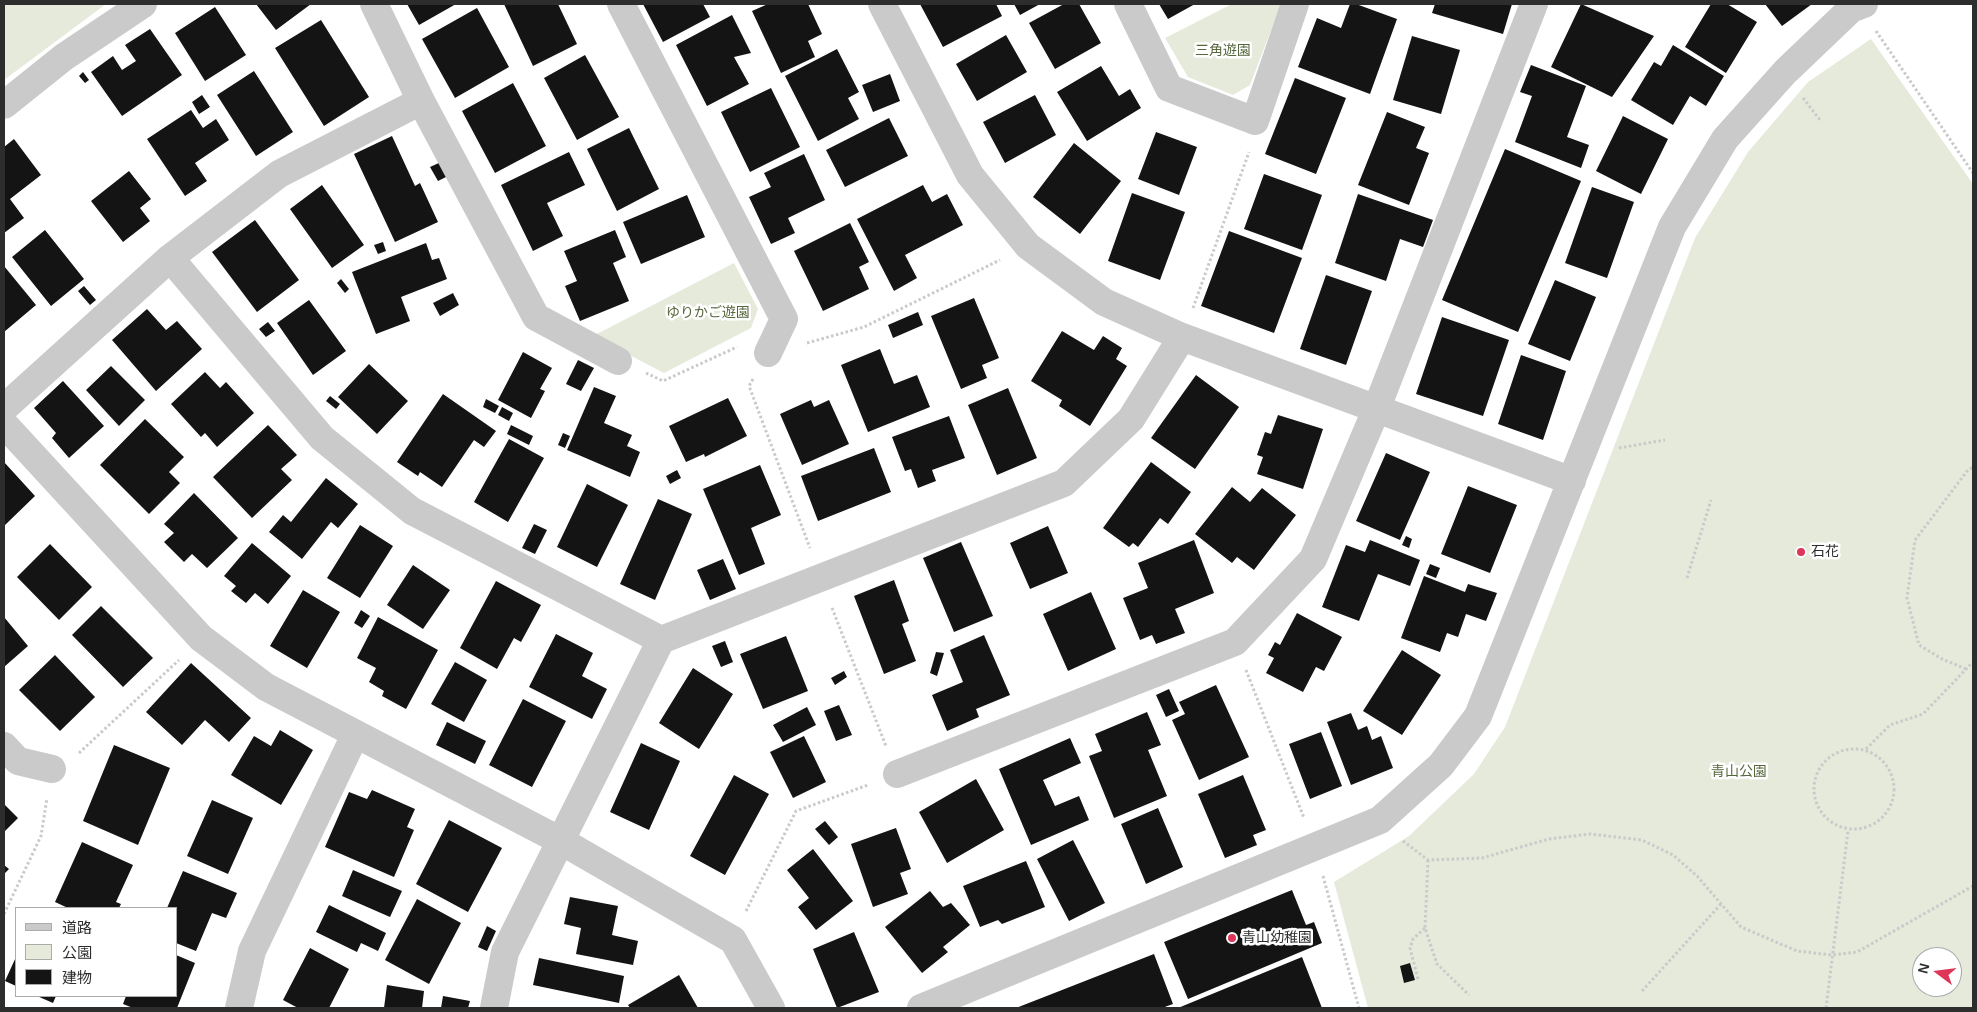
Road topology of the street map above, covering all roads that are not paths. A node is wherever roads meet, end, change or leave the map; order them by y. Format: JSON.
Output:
{"nodes":[{"id":1,"x":143,"y":4,"type":"edge"},
{"id":2,"x":374,"y":4,"type":"edge"},
{"id":3,"x":621,"y":4,"type":"edge"},
{"id":4,"x":882,"y":4,"type":"edge"},
{"id":5,"x":1128,"y":4,"type":"edge"},
{"id":6,"x":1295,"y":4,"type":"edge"},
{"id":7,"x":1534,"y":4,"type":"edge"},
{"id":8,"x":1855,"y":6,"type":"edge"},
{"id":9,"x":422,"y":101,"type":"junction"},
{"id":10,"x":4,"y":105,"type":"edge"},
{"id":11,"x":170,"y":258,"type":"junction"},
{"id":12,"x":1182,"y":337,"type":"junction"},
{"id":13,"x":768,"y":353,"type":"road end"},
{"id":14,"x":618,"y":360,"type":"road end"},
{"id":15,"x":4,"y":408,"type":"edge"},
{"id":16,"x":1376,"y":410,"type":"junction"},
{"id":17,"x":4,"y":424,"type":"edge"},
{"id":18,"x":1572,"y":481,"type":"junction"},
{"id":19,"x":661,"y":640,"type":"junction"},
{"id":20,"x":355,"y":735,"type":"junction"},
{"id":21,"x":4,"y":746,"type":"edge"},
{"id":22,"x":52,"y":769,"type":"road end"},
{"id":23,"x":897,"y":774,"type":"road end"},
{"id":24,"x":561,"y":841,"type":"junction"},
{"id":25,"x":239,"y":1008,"type":"edge"},
{"id":26,"x":494,"y":1008,"type":"edge"},
{"id":27,"x":771,"y":1008,"type":"edge"},
{"id":28,"x":922,"y":1008,"type":"edge"}],
"edges":[{"from":1,"to":10,"type":"street"},
{"from":2,"to":9,"type":"street"},
{"from":3,"to":13,"type":"street"},
{"from":4,"to":12,"type":"street"},
{"from":5,"to":6,"type":"street"},
{"from":7,"to":16,"type":"street"},
{"from":8,"to":18,"type":"street"},
{"from":9,"to":11,"type":"street"},
{"from":9,"to":14,"type":"street"},
{"from":11,"to":15,"type":"street"},
{"from":11,"to":19,"type":"street"},
{"from":12,"to":16,"type":"street"},
{"from":12,"to":19,"type":"street"},
{"from":16,"to":18,"type":"street"},
{"from":16,"to":23,"type":"street"},
{"from":17,"to":20,"type":"street"},
{"from":18,"to":28,"type":"street"},
{"from":19,"to":24,"type":"street"},
{"from":20,"to":24,"type":"street"},
{"from":20,"to":25,"type":"street"},
{"from":21,"to":22,"type":"street"},
{"from":24,"to":26,"type":"street"},
{"from":24,"to":27,"type":"street"}]}
